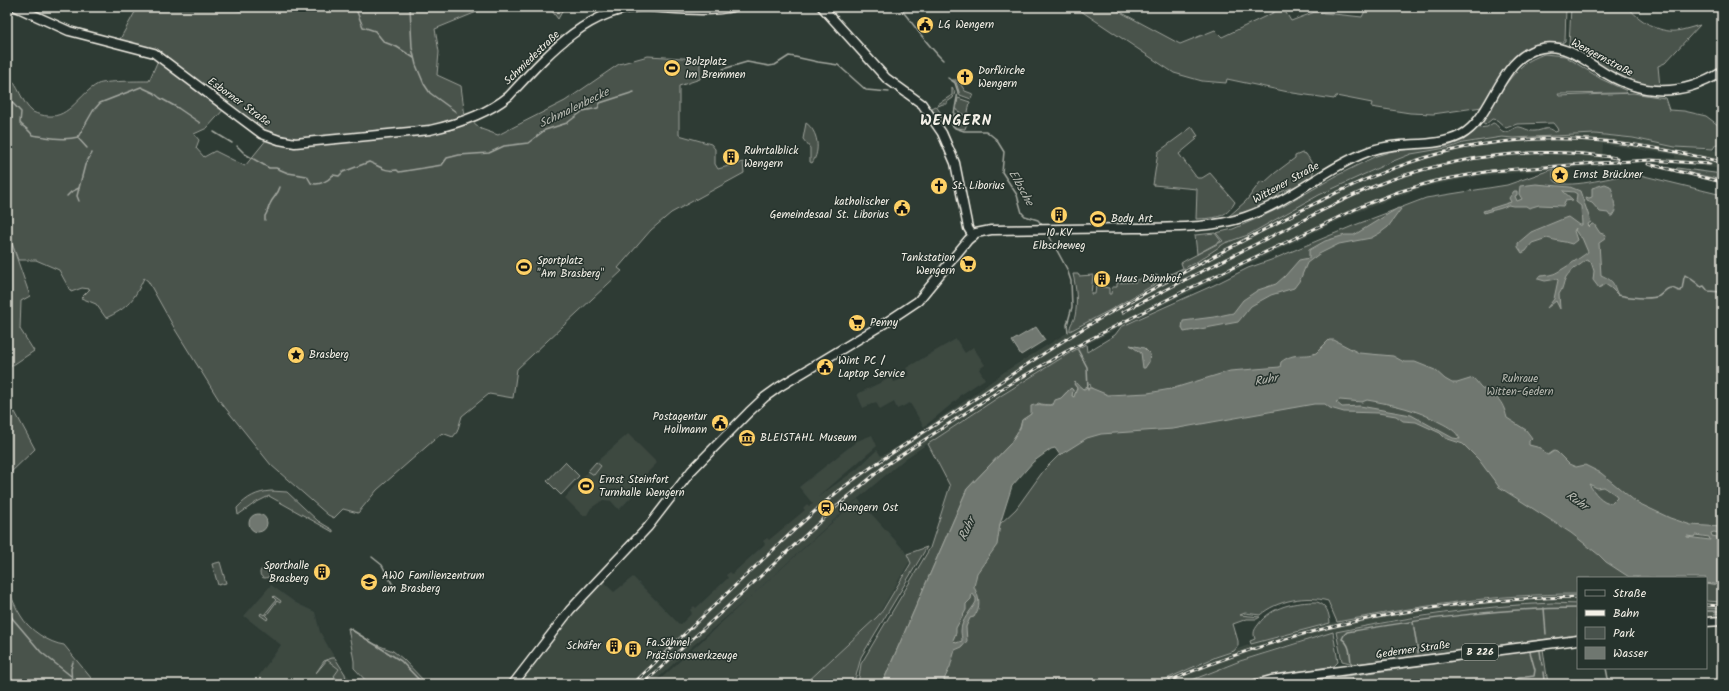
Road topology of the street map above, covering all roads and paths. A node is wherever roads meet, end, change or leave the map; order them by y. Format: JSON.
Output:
{"nodes":[{"id":1,"x":16,"y":7,"type":"edge"},
{"id":2,"x":733,"y":7,"type":"edge"},
{"id":3,"x":822,"y":7,"type":"edge"},
{"id":4,"x":1540,"y":48,"type":"joint"},
{"id":5,"x":1722,"y":72,"type":"edge"},
{"id":6,"x":464,"y":120,"type":"joint"},
{"id":7,"x":973,"y":236,"type":"junction"},
{"id":8,"x":1722,"y":620,"type":"edge"},
{"id":9,"x":1707,"y":622,"type":"edge"},
{"id":10,"x":1576,"y":640,"type":"edge"},
{"id":11,"x":513,"y":684,"type":"edge"},
{"id":12,"x":1256,"y":684,"type":"edge"}],
"edges":[{"from":1,"to":6,"type":"main road","name":"Esborner Straße"},
{"from":2,"to":6,"type":"main road","name":"Schmiedestraße"},
{"from":3,"to":7,"type":"main road"},
{"from":4,"to":5,"type":"main road","name":"Wengernstraße"},
{"from":4,"to":7,"type":"main road","name":"Wittener Straße"},
{"from":7,"to":11,"type":"main road"},
{"from":8,"to":9,"type":"main road"},
{"from":10,"to":12,"type":"main road","name":"Gederner Straße","number":"B 226"}]}
